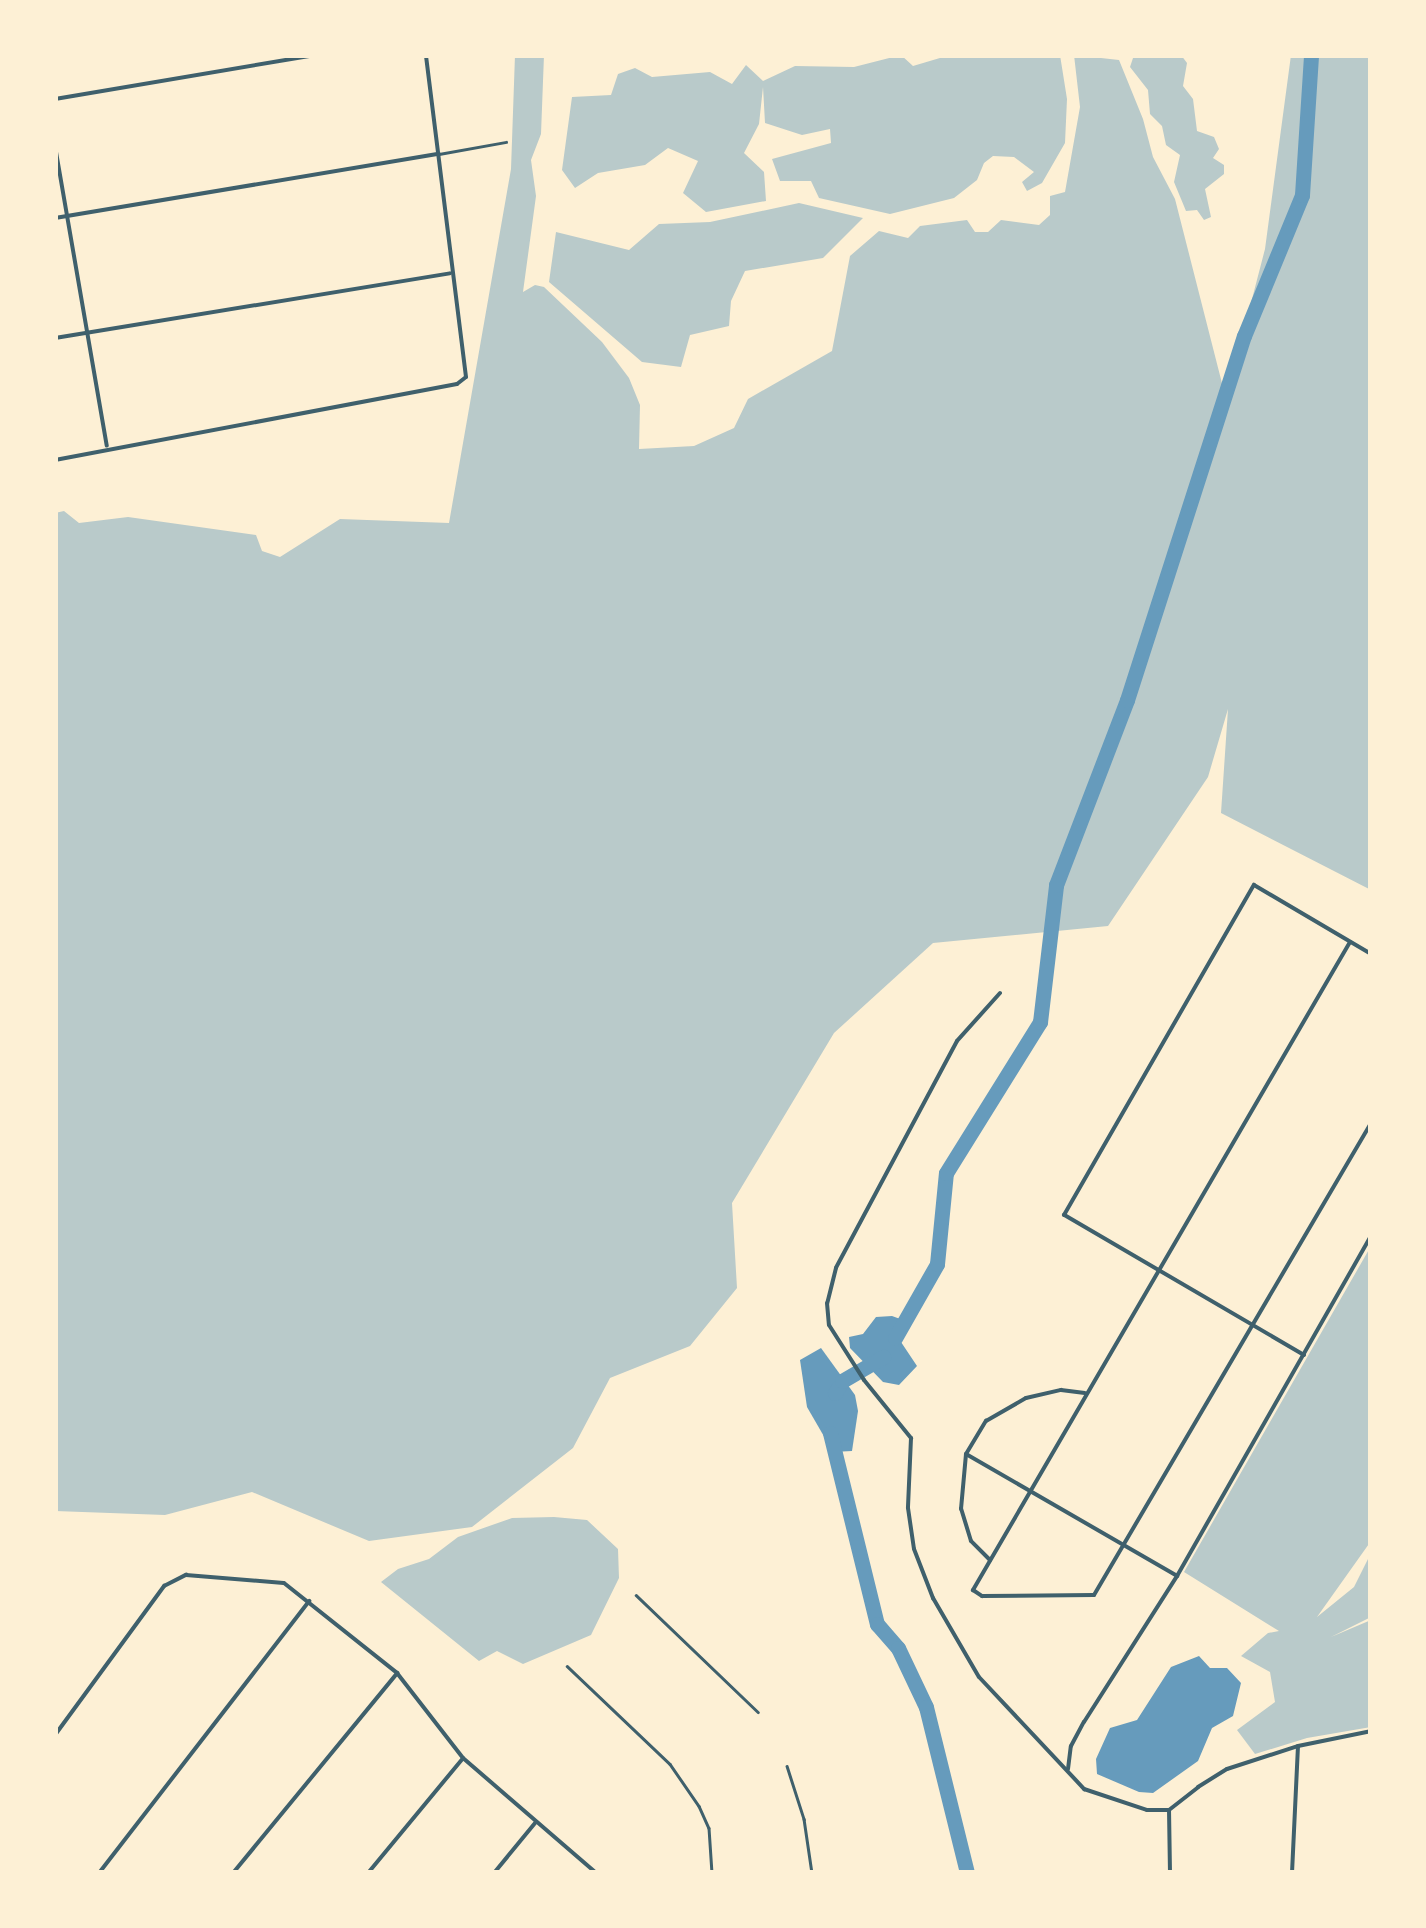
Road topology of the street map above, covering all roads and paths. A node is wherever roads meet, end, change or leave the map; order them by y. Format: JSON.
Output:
{"nodes":[{"id":1,"x":315,"y":55,"type":"edge"},
{"id":2,"x":426,"y":55,"type":"edge"},
{"id":3,"x":55,"y":99,"type":"edge"},
{"id":4,"x":506,"y":142,"type":"dead end"},
{"id":5,"x":55,"y":146,"type":"edge"},
{"id":6,"x":439,"y":154,"type":"junction"},
{"id":7,"x":67,"y":216,"type":"junction"},
{"id":8,"x":55,"y":218,"type":"edge"},
{"id":9,"x":452,"y":273,"type":"junction"},
{"id":10,"x":86,"y":333,"type":"junction"},
{"id":11,"x":55,"y":338,"type":"edge"},
{"id":12,"x":107,"y":449,"type":"junction"},
{"id":13,"x":55,"y":460,"type":"edge"},
{"id":14,"x":1350,"y":942,"type":"junction"},
{"id":15,"x":1371,"y":954,"type":"edge"},
{"id":16,"x":1000,"y":993,"type":"dead end"},
{"id":17,"x":1371,"y":1123,"type":"edge"},
{"id":18,"x":1371,"y":1236,"type":"edge"},
{"id":19,"x":1159,"y":1270,"type":"junction"},
{"id":20,"x":1253,"y":1325,"type":"junction"},
{"id":21,"x":1304,"y":1354,"type":"junction"},
{"id":22,"x":1087,"y":1393,"type":"junction"},
{"id":23,"x":966,"y":1454,"type":"junction"},
{"id":24,"x":1030,"y":1490,"type":"junction"},
{"id":25,"x":1124,"y":1543,"type":"junction"},
{"id":26,"x":990,"y":1560,"type":"junction"},
{"id":27,"x":1176,"y":1576,"type":"junction"},
{"id":28,"x":636,"y":1595,"type":"dead end"},
{"id":29,"x":309,"y":1601,"type":"junction"},
{"id":30,"x":566,"y":1666,"type":"dead end"},
{"id":31,"x":398,"y":1673,"type":"junction"},
{"id":32,"x":758,"y":1712,"type":"dead end"},
{"id":33,"x":1371,"y":1731,"type":"edge"},
{"id":34,"x":55,"y":1735,"type":"edge"},
{"id":35,"x":1298,"y":1746,"type":"junction"},
{"id":36,"x":463,"y":1758,"type":"junction"},
{"id":37,"x":787,"y":1766,"type":"dead end"},
{"id":38,"x":1068,"y":1769,"type":"junction"},
{"id":39,"x":1169,"y":1810,"type":"junction"},
{"id":40,"x":535,"y":1823,"type":"junction"},
{"id":41,"x":99,"y":1873,"type":"edge"},
{"id":42,"x":233,"y":1873,"type":"edge"},
{"id":43,"x":368,"y":1873,"type":"edge"},
{"id":44,"x":494,"y":1873,"type":"edge"},
{"id":45,"x":596,"y":1873,"type":"edge"},
{"id":46,"x":712,"y":1873,"type":"edge"},
{"id":47,"x":812,"y":1873,"type":"edge"},
{"id":48,"x":1170,"y":1873,"type":"edge"},
{"id":49,"x":1292,"y":1873,"type":"edge"}],
"edges":[{"from":1,"to":3,"type":"street"},
{"from":2,"to":6,"type":"street"},
{"from":4,"to":6,"type":"lane"},
{"from":5,"to":7,"type":"street"},
{"from":6,"to":7,"type":"street"},
{"from":6,"to":9,"type":"street"},
{"from":7,"to":8,"type":"street"},
{"from":7,"to":10,"type":"street"},
{"from":9,"to":10,"type":"street"},
{"from":9,"to":12,"type":"street"},
{"from":10,"to":11,"type":"street"},
{"from":10,"to":12,"type":"street"},
{"from":12,"to":13,"type":"street"},
{"from":14,"to":15,"type":"street"},
{"from":14,"to":19,"type":"street"},
{"from":14,"to":19,"type":"street"},
{"from":16,"to":38,"type":"street"},
{"from":17,"to":20,"type":"street"},
{"from":18,"to":21,"type":"street"},
{"from":19,"to":20,"type":"street"},
{"from":19,"to":22,"type":"street"},
{"from":20,"to":21,"type":"street"},
{"from":20,"to":25,"type":"street"},
{"from":21,"to":27,"type":"street"},
{"from":22,"to":23,"type":"street"},
{"from":22,"to":24,"type":"street"},
{"from":23,"to":24,"type":"street"},
{"from":23,"to":26,"type":"street"},
{"from":24,"to":25,"type":"street"},
{"from":24,"to":26,"type":"street"},
{"from":25,"to":26,"type":"street"},
{"from":25,"to":27,"type":"street"},
{"from":27,"to":38,"type":"street"},
{"from":28,"to":32,"type":"lane"},
{"from":29,"to":31,"type":"street"},
{"from":29,"to":34,"type":"street"},
{"from":29,"to":41,"type":"street"},
{"from":30,"to":46,"type":"lane"},
{"from":31,"to":36,"type":"street"},
{"from":31,"to":42,"type":"street"},
{"from":33,"to":35,"type":"street"},
{"from":35,"to":39,"type":"street"},
{"from":35,"to":49,"type":"street"},
{"from":36,"to":40,"type":"street"},
{"from":36,"to":43,"type":"street"},
{"from":37,"to":47,"type":"lane"},
{"from":38,"to":39,"type":"street"},
{"from":39,"to":48,"type":"street"},
{"from":40,"to":44,"type":"street"},
{"from":40,"to":45,"type":"street"}]}
